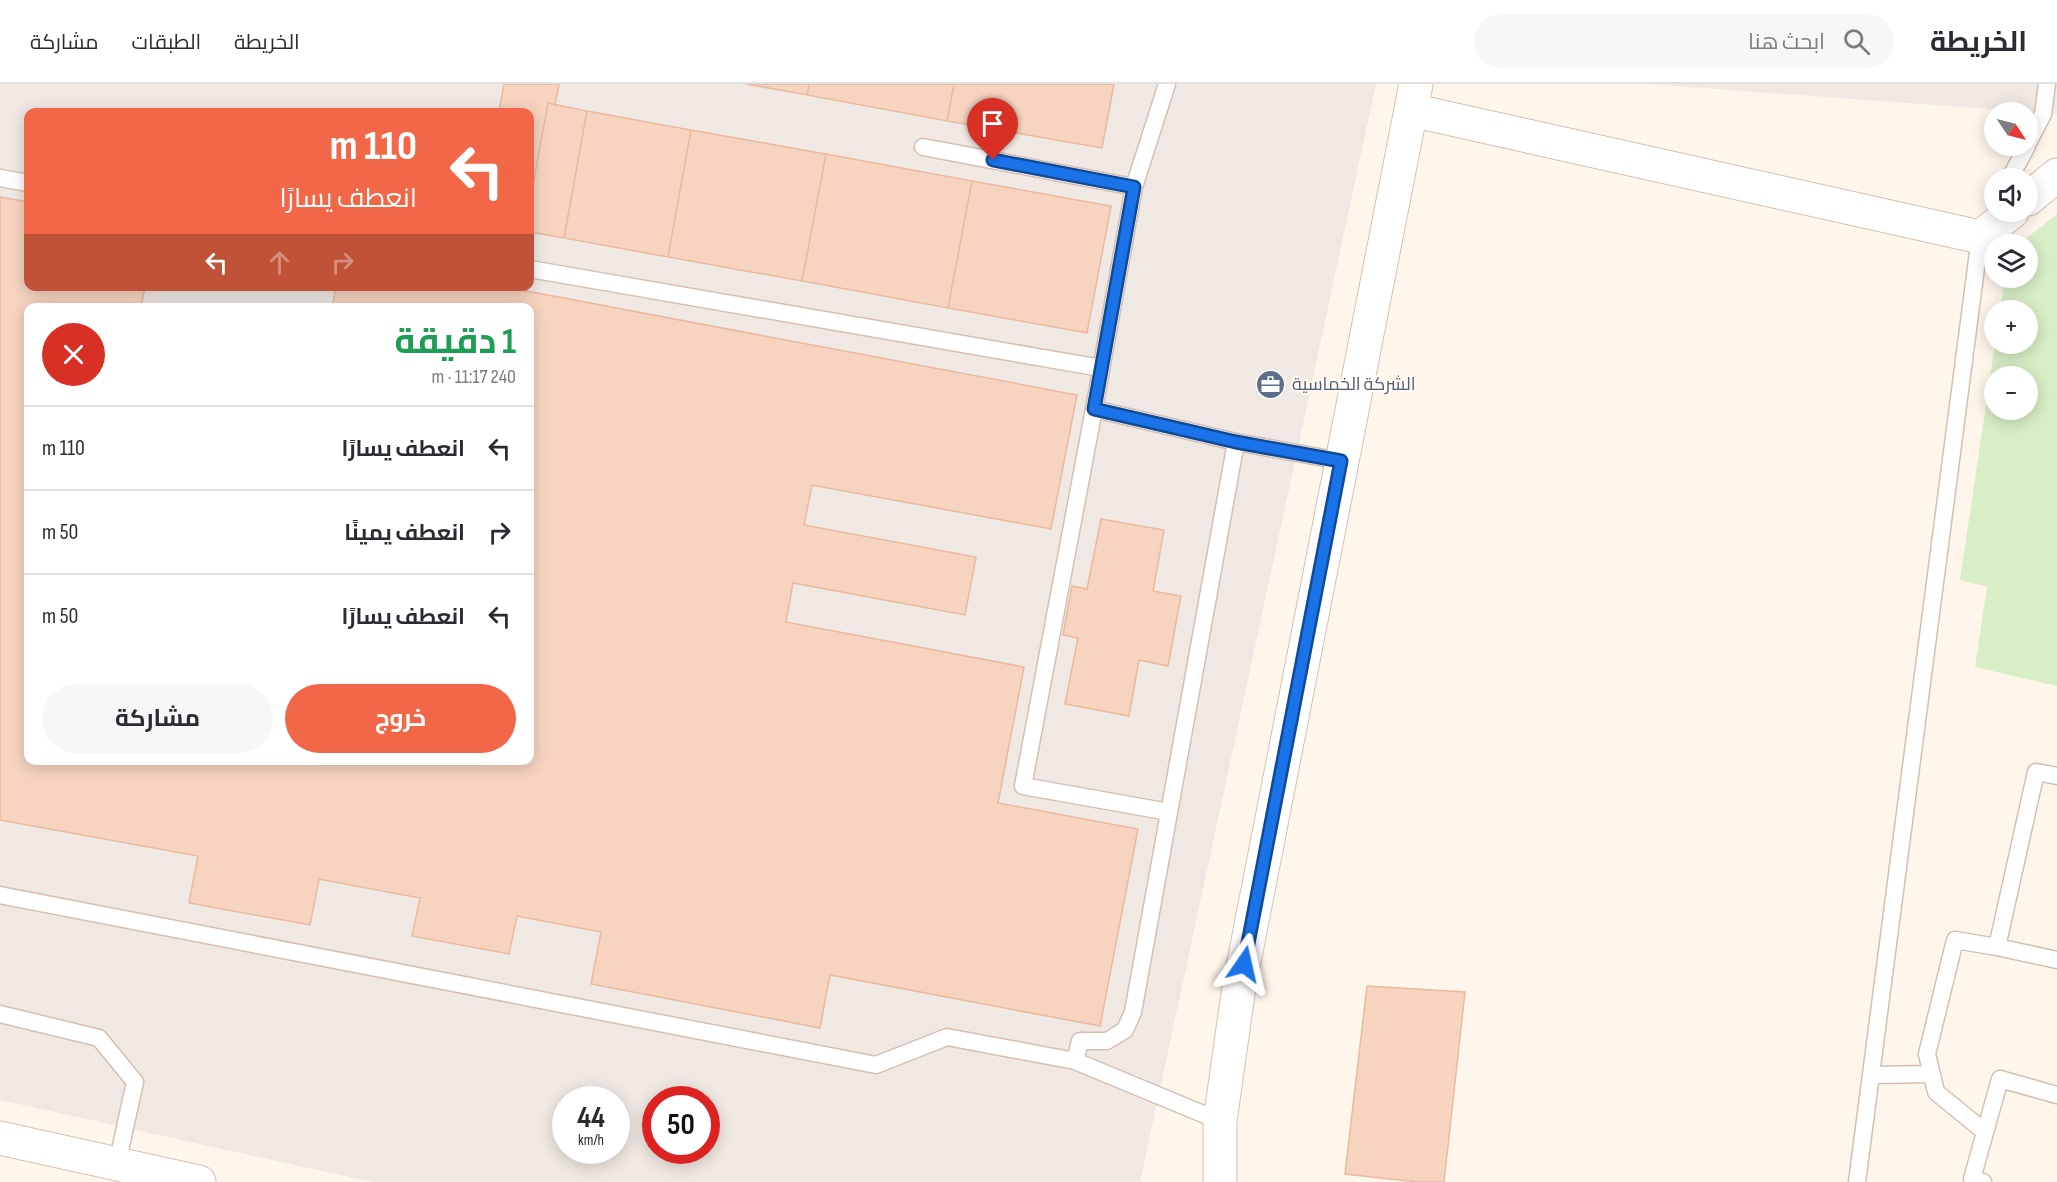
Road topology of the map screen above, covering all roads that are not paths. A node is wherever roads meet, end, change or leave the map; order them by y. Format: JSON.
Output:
{"nodes":[{"id":1,"x":1167,"y":84,"type":"edge"},
{"id":2,"x":2047,"y":84,"type":"edge"},
{"id":3,"x":1413,"y":97,"type":"edge"},
{"id":4,"x":2038,"y":123,"type":"edge"},
{"id":5,"x":923,"y":147,"type":"dead end"},
{"id":6,"x":2057,"y":175,"type":"edge"},
{"id":7,"x":0,"y":178,"type":"edge"},
{"id":8,"x":24,"y":182,"type":"edge"},
{"id":9,"x":1134,"y":187,"type":"junction"},
{"id":10,"x":2038,"y":191,"type":"edge"},
{"id":11,"x":1988,"y":222,"type":"edge"},
{"id":12,"x":1999,"y":222,"type":"edge"},
{"id":13,"x":1980,"y":237,"type":"junction"},
{"id":14,"x":534,"y":270,"type":"edge"},
{"id":15,"x":1101,"y":368,"type":"junction"},
{"id":16,"x":1094,"y":409,"type":"junction"},
{"id":17,"x":1236,"y":442,"type":"junction"},
{"id":18,"x":1341,"y":461,"type":"junction"},
{"id":19,"x":2057,"y":776,"type":"edge"},
{"id":20,"x":1169,"y":812,"type":"junction"},
{"id":21,"x":0,"y":895,"type":"edge"},
{"id":22,"x":1997,"y":947,"type":"junction"},
{"id":23,"x":2057,"y":960,"type":"edge"},
{"id":24,"x":0,"y":1014,"type":"edge"},
{"id":25,"x":1075,"y":1060,"type":"junction"},
{"id":26,"x":1932,"y":1074,"type":"junction"},
{"id":27,"x":1871,"y":1075,"type":"junction"},
{"id":28,"x":2057,"y":1095,"type":"edge"},
{"id":29,"x":1220,"y":1121,"type":"junction"},
{"id":30,"x":1985,"y":1132,"type":"junction"},
{"id":31,"x":0,"y":1138,"type":"edge"},
{"id":32,"x":117,"y":1164,"type":"junction"},
{"id":33,"x":199,"y":1182,"type":"edge"},
{"id":34,"x":1220,"y":1182,"type":"edge"},
{"id":35,"x":1857,"y":1182,"type":"edge"},
{"id":36,"x":1983,"y":1182,"type":"edge"}],
"edges":[{"from":1,"to":9,"type":"lane"},
{"from":2,"to":4,"type":"lane"},
{"from":3,"to":13,"type":"main road"},
{"from":3,"to":18,"type":"main road"},
{"from":5,"to":9,"type":"lane"},
{"from":6,"to":10,"type":"main road"},
{"from":7,"to":8,"type":"lane"},
{"from":9,"to":15,"type":"lane"},
{"from":11,"to":13,"type":"lane"},
{"from":12,"to":13,"type":"main road"},
{"from":13,"to":27,"type":"lane"},
{"from":14,"to":15,"type":"lane"},
{"from":15,"to":16,"type":"lane"},
{"from":16,"to":17,"type":"lane"},
{"from":16,"to":20,"type":"lane"},
{"from":17,"to":18,"type":"lane"},
{"from":17,"to":20,"type":"lane"},
{"from":18,"to":29,"type":"main road"},
{"from":19,"to":22,"type":"lane"},
{"from":20,"to":25,"type":"lane"},
{"from":21,"to":25,"type":"lane"},
{"from":22,"to":23,"type":"lane"},
{"from":22,"to":26,"type":"lane"},
{"from":24,"to":32,"type":"lane"},
{"from":25,"to":29,"type":"lane"},
{"from":26,"to":27,"type":"lane"},
{"from":26,"to":30,"type":"lane"},
{"from":27,"to":35,"type":"lane"},
{"from":28,"to":30,"type":"lane"},
{"from":29,"to":34,"type":"main road"},
{"from":30,"to":36,"type":"lane"},
{"from":31,"to":32,"type":"main road"},
{"from":32,"to":33,"type":"main road"}]}
